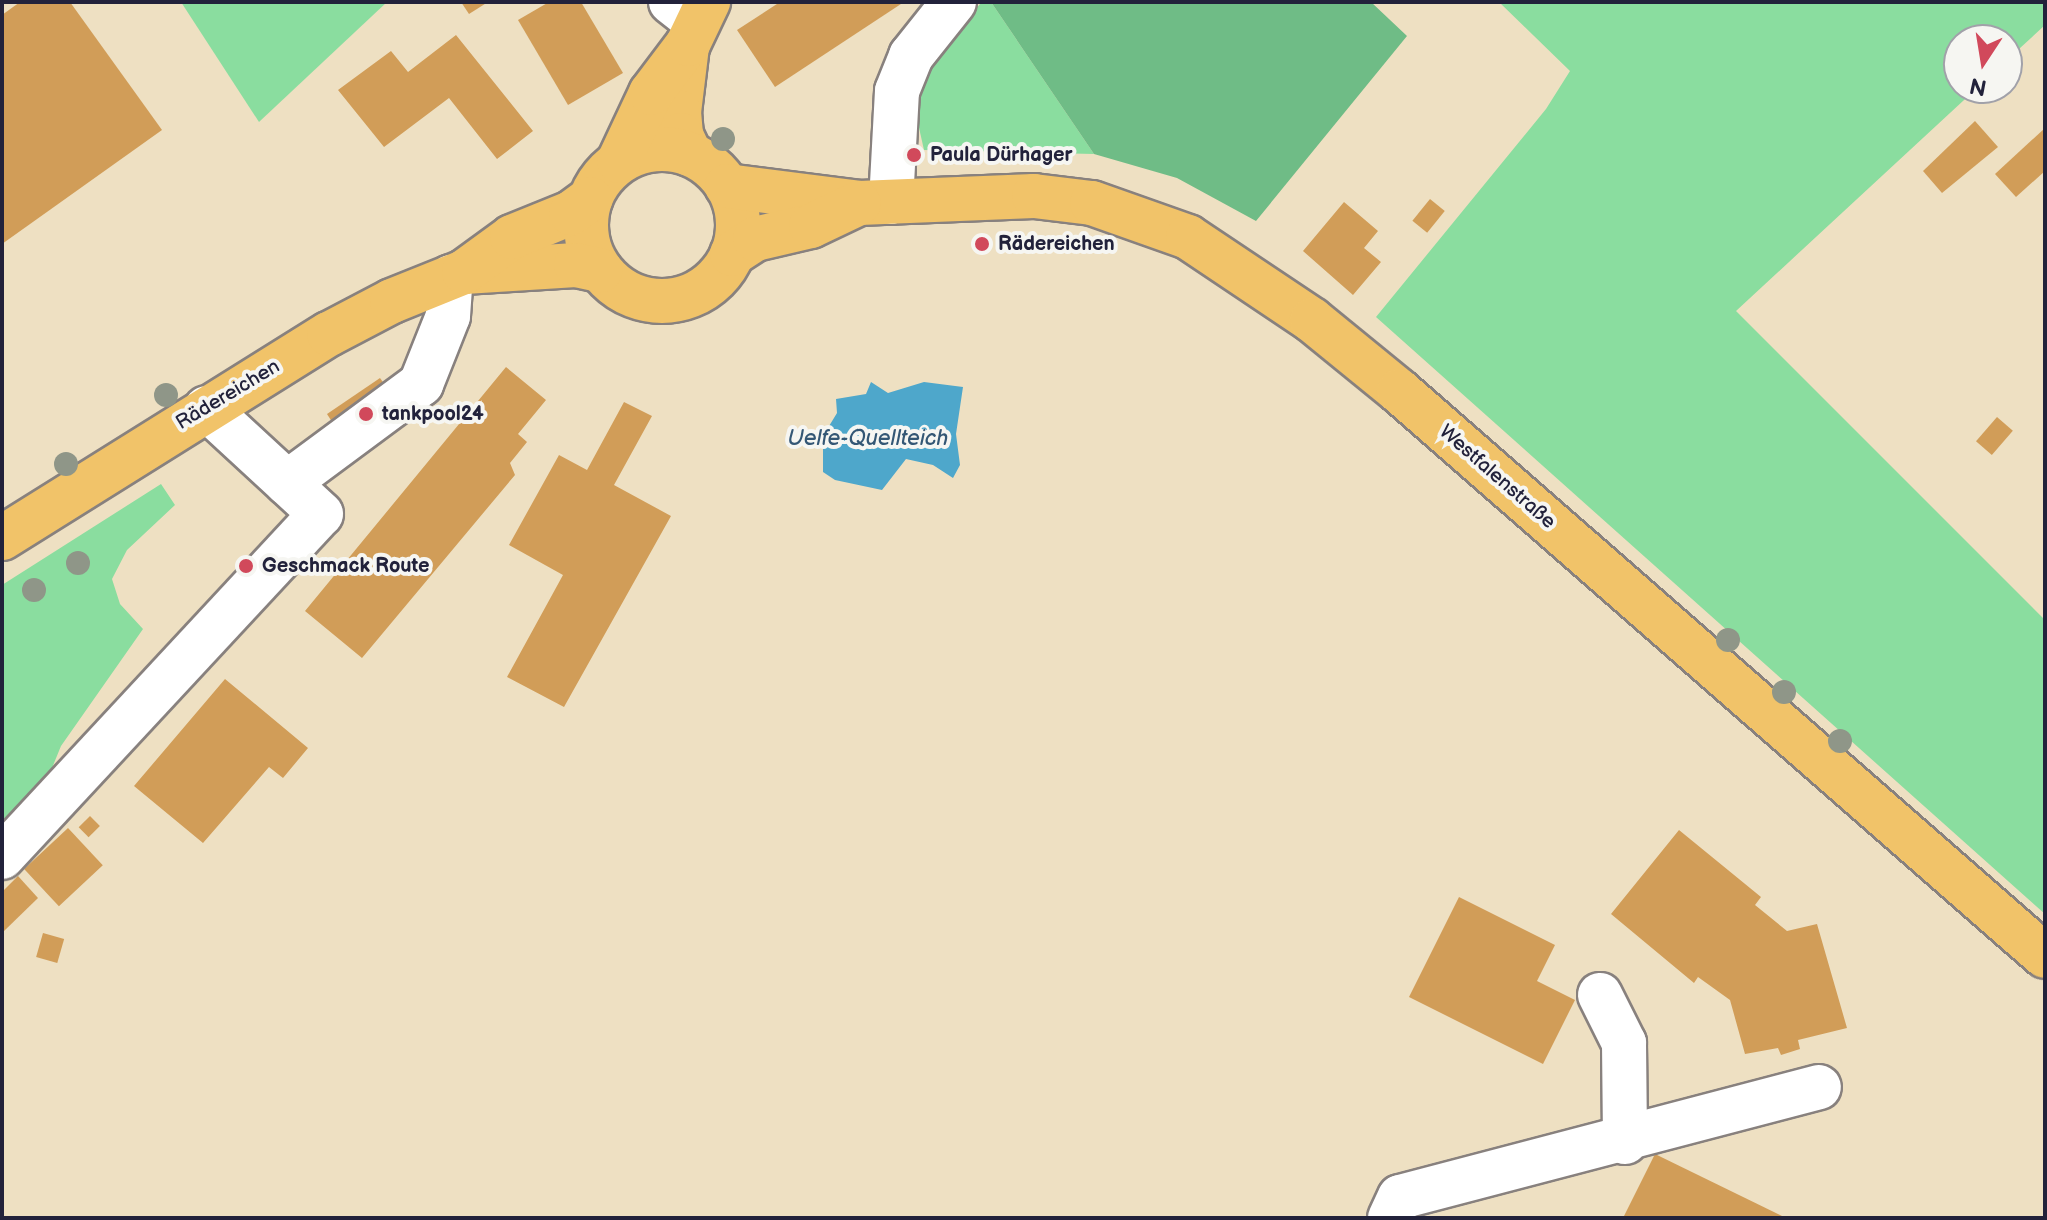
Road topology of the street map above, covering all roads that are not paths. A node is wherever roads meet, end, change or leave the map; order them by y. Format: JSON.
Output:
{"nodes":[{"id":1,"x":954,"y":2,"type":"edge"},
{"id":2,"x":691,"y":18,"type":"edge"},
{"id":3,"x":690,"y":154,"type":"junction"},
{"id":4,"x":619,"y":161,"type":"junction"},
{"id":5,"x":727,"y":186,"type":"junction"},
{"id":6,"x":590,"y":199,"type":"junction"},
{"id":7,"x":875,"y":202,"type":"junction"},
{"id":8,"x":732,"y":254,"type":"junction"},
{"id":9,"x":600,"y":270,"type":"junction"},
{"id":10,"x":458,"y":274,"type":"junction"},
{"id":11,"x":206,"y":408,"type":"junction"},
{"id":12,"x":276,"y":473,"type":"junction"},
{"id":13,"x":2,"y":538,"type":"edge"},
{"id":14,"x":2,"y":857,"type":"edge"},
{"id":15,"x":2045,"y":956,"type":"edge"},
{"id":16,"x":1600,"y":995,"type":"dead end"},
{"id":17,"x":1819,"y":1087,"type":"dead end"},
{"id":18,"x":1625,"y":1142,"type":"junction"},
{"id":19,"x":1390,"y":1218,"type":"edge"}],
"edges":[{"from":1,"to":7,"type":"lane"},
{"from":2,"to":3,"type":"main road"},
{"from":2,"to":4,"type":"main road"},
{"from":3,"to":4,"type":"main road"},
{"from":3,"to":5,"type":"main road"},
{"from":4,"to":6,"type":"main road"},
{"from":5,"to":7,"type":"main road","name":"Westfalenstraße"},
{"from":5,"to":8,"type":"main road"},
{"from":6,"to":9,"type":"main road"},
{"from":6,"to":10,"type":"main road","name":"Rädereichen"},
{"from":7,"to":8,"type":"main road","name":"Westfalenstraße"},
{"from":7,"to":15,"type":"main road","name":"Westfalenstraße"},
{"from":8,"to":9,"type":"main road"},
{"from":9,"to":10,"type":"main road","name":"Rädereichen"},
{"from":10,"to":11,"type":"main road","name":"Rädereichen"},
{"from":10,"to":12,"type":"lane"},
{"from":11,"to":12,"type":"lane"},
{"from":11,"to":13,"type":"main road","name":"Rädereichen"},
{"from":12,"to":14,"type":"lane"},
{"from":16,"to":18,"type":"lane"},
{"from":17,"to":18,"type":"lane"},
{"from":18,"to":19,"type":"lane"}]}
